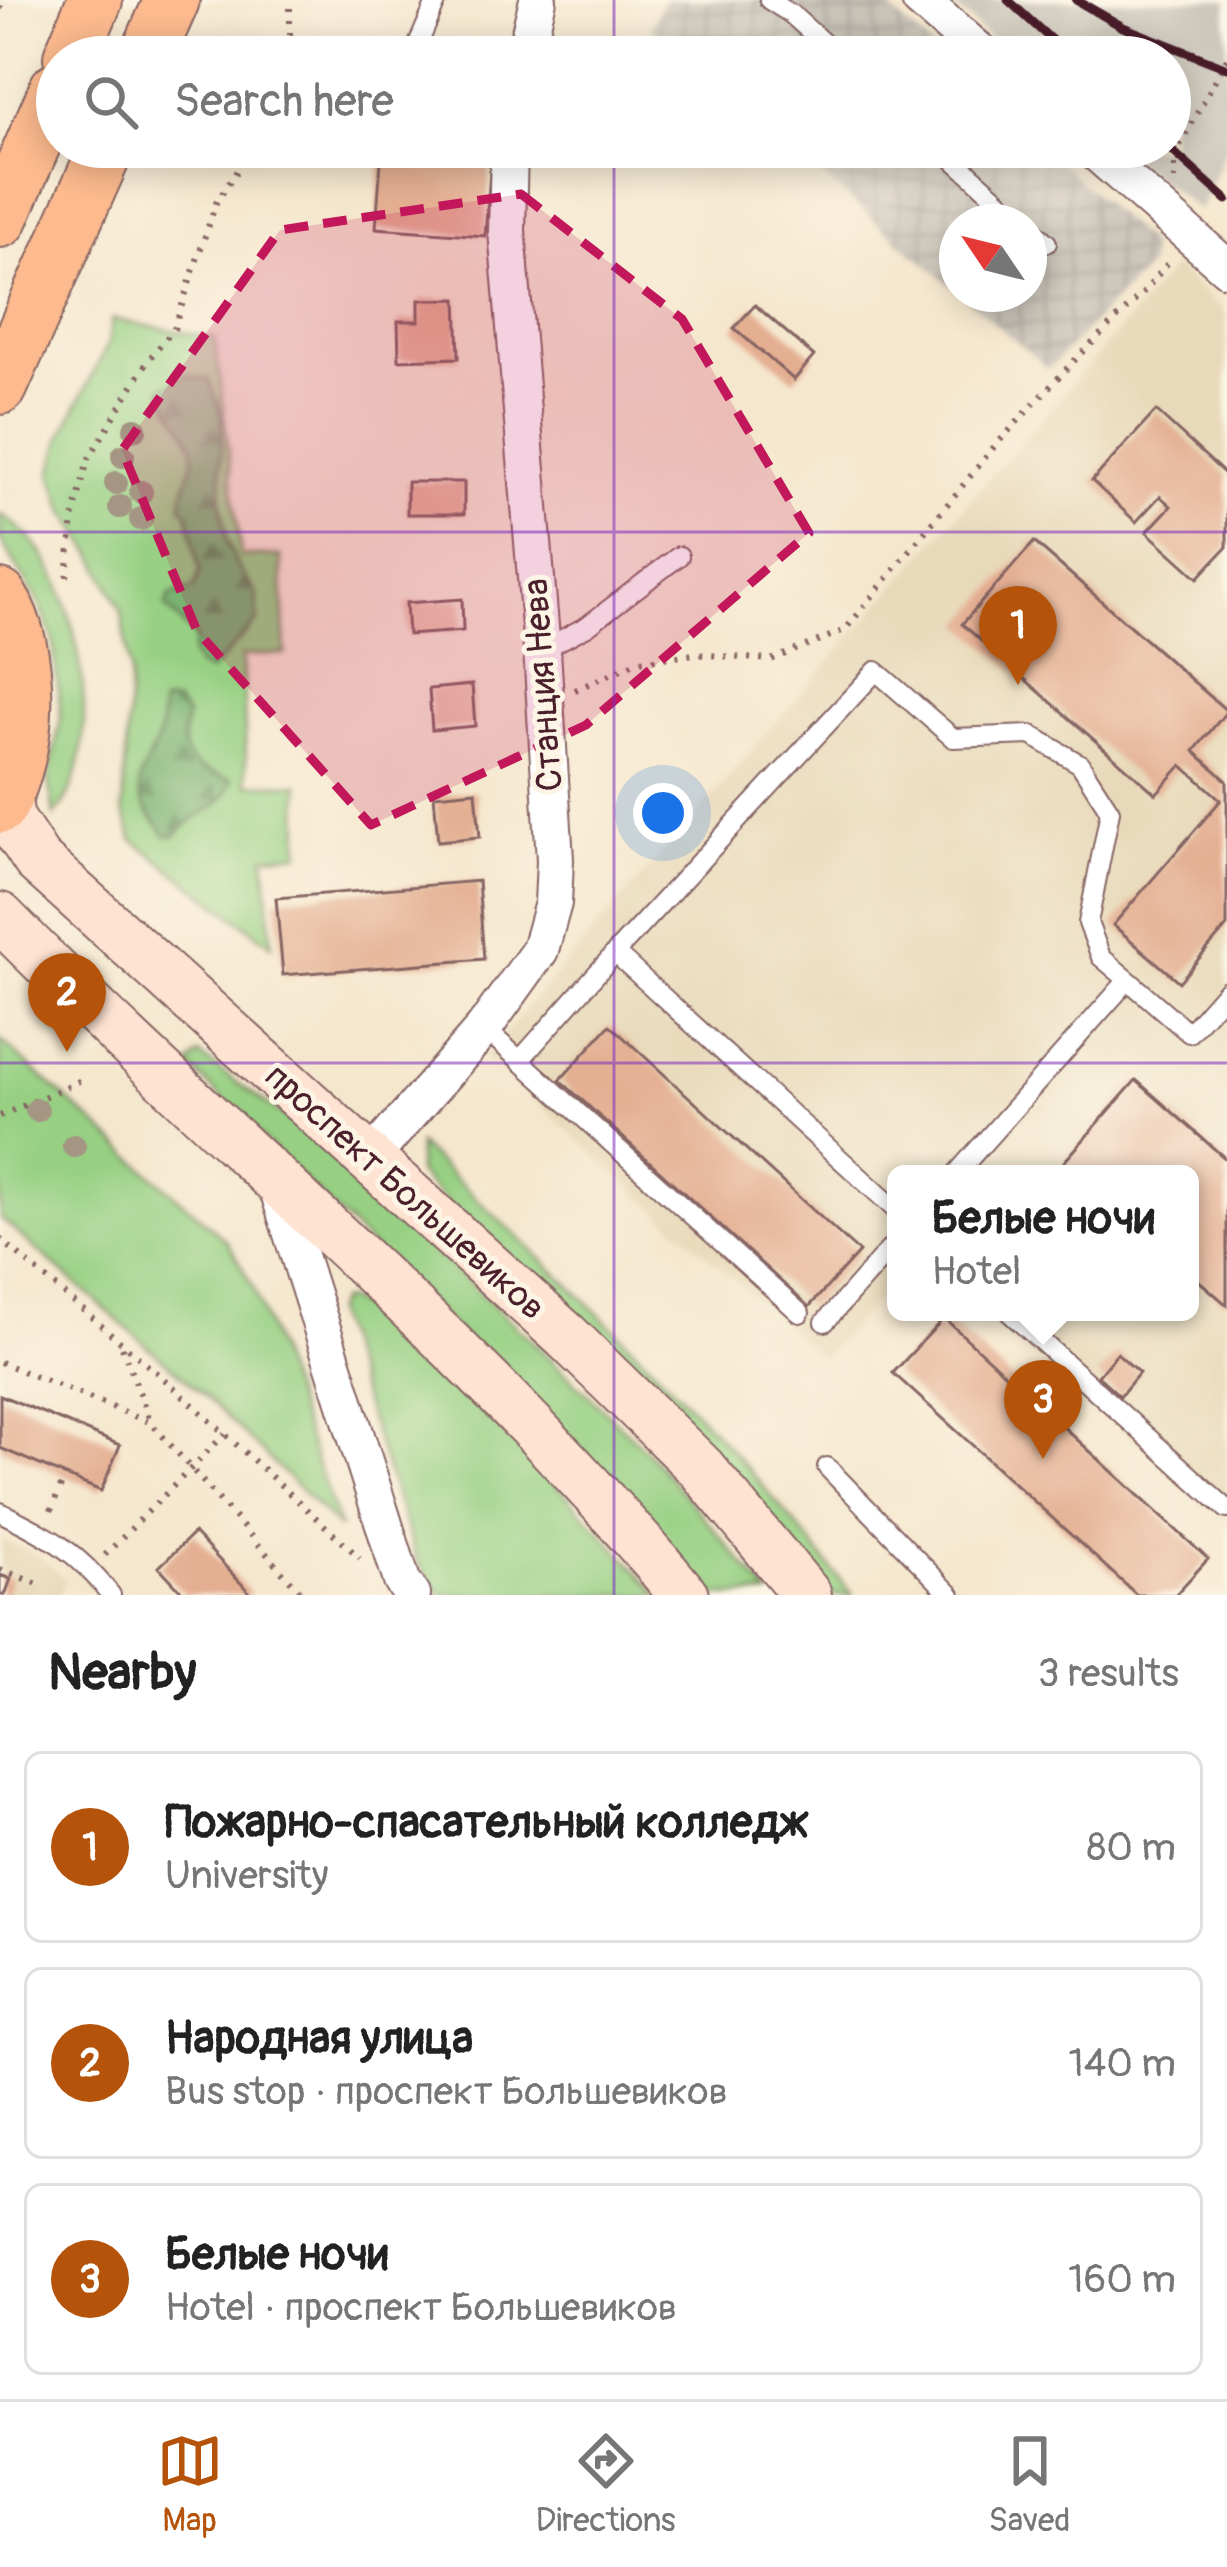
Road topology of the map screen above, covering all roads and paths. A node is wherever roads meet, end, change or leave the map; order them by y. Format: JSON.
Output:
{"nodes":[{"id":1,"x":3,"y":0,"type":"edge"},
{"id":2,"x":95,"y":0,"type":"edge"},
{"id":3,"x":172,"y":0,"type":"edge"},
{"id":4,"x":290,"y":0,"type":"edge"},
{"id":5,"x":437,"y":0,"type":"edge"},
{"id":6,"x":538,"y":0,"type":"edge"},
{"id":7,"x":769,"y":0,"type":"edge"},
{"id":8,"x":920,"y":0,"type":"edge"},
{"id":9,"x":0,"y":9,"type":"edge"},
{"id":10,"x":80,"y":36,"type":"edge"},
{"id":11,"x":156,"y":36,"type":"edge"},
{"id":12,"x":290,"y":36,"type":"edge"},
{"id":13,"x":422,"y":36,"type":"edge"},
{"id":14,"x":529,"y":36,"type":"edge"},
{"id":15,"x":816,"y":36,"type":"edge"},
{"id":16,"x":962,"y":36,"type":"edge"},
{"id":17,"x":1227,"y":58,"type":"edge"},
{"id":18,"x":1191,"y":124,"type":"edge"},
{"id":19,"x":36,"y":137,"type":"edge"},
{"id":20,"x":98,"y":168,"type":"edge"},
{"id":21,"x":238,"y":168,"type":"edge"},
{"id":22,"x":508,"y":168,"type":"edge"},
{"id":23,"x":963,"y":168,"type":"edge"},
{"id":24,"x":1114,"y":168,"type":"edge"},
{"id":25,"x":1176,"y":168,"type":"edge"},
{"id":26,"x":1003,"y":204,"type":"edge"},
{"id":27,"x":0,"y":220,"type":"edge"},
{"id":28,"x":1179,"y":224,"type":"junction"},
{"id":29,"x":1227,"y":268,"type":"edge"},
{"id":30,"x":0,"y":388,"type":"edge"},
{"id":31,"x":679,"y":556,"type":"dead end"},
{"id":32,"x":67,"y":577,"type":"dead end"},
{"id":33,"x":0,"y":597,"type":"edge"},
{"id":34,"x":542,"y":650,"type":"junction"},
{"id":35,"x":546,"y":706,"type":"junction"},
{"id":36,"x":3,"y":800,"type":"edge"},
{"id":37,"x":0,"y":917,"type":"edge"},
{"id":38,"x":615,"y":953,"type":"junction"},
{"id":39,"x":1128,"y":980,"type":"junction"},
{"id":40,"x":1227,"y":990,"type":"edge"},
{"id":41,"x":484,"y":1028,"type":"junction"},
{"id":42,"x":520,"y":1060,"type":"junction"},
{"id":43,"x":86,"y":1078,"type":"dead end"},
{"id":44,"x":0,"y":1116,"type":"edge"},
{"id":45,"x":368,"y":1161,"type":"junction"},
{"id":46,"x":964,"y":1165,"type":"edge"},
{"id":47,"x":274,"y":1177,"type":"junction"},
{"id":48,"x":887,"y":1202,"type":"edge"},
{"id":49,"x":0,"y":1238,"type":"edge"},
{"id":50,"x":887,"y":1252,"type":"edge"},
{"id":51,"x":800,"y":1313,"type":"dead end"},
{"id":52,"x":1019,"y":1321,"type":"edge"},
{"id":53,"x":825,"y":1322,"type":"dead end"},
{"id":54,"x":120,"y":1342,"type":"junction"},
{"id":55,"x":0,"y":1362,"type":"edge"},
{"id":56,"x":151,"y":1423,"type":"junction"},
{"id":57,"x":225,"y":1434,"type":"junction"},
{"id":58,"x":827,"y":1467,"type":"dead end"},
{"id":59,"x":192,"y":1471,"type":"junction"},
{"id":60,"x":65,"y":1476,"type":"dead end"},
{"id":61,"x":1227,"y":1509,"type":"edge"},
{"id":62,"x":0,"y":1512,"type":"edge"},
{"id":63,"x":42,"y":1533,"type":"junction"},
{"id":64,"x":367,"y":1565,"type":"dead end"},
{"id":65,"x":0,"y":1569,"type":"edge"},
{"id":66,"x":91,"y":1569,"type":"junction"},
{"id":67,"x":38,"y":1584,"type":"dead end"},
{"id":68,"x":111,"y":1595,"type":"edge"},
{"id":69,"x":303,"y":1595,"type":"edge"},
{"id":70,"x":412,"y":1595,"type":"edge"},
{"id":71,"x":684,"y":1595,"type":"edge"},
{"id":72,"x":807,"y":1595,"type":"edge"},
{"id":73,"x":951,"y":1595,"type":"edge"}],
"edges":[{"from":1,"to":9,"type":"path"},
{"from":2,"to":10,"type":"main road"},
{"from":3,"to":11,"type":"main road"},
{"from":4,"to":12,"type":"path"},
{"from":5,"to":13,"type":"lane"},
{"from":6,"to":14,"type":"street"},
{"from":7,"to":15,"type":"lane"},
{"from":8,"to":16,"type":"street"},
{"from":17,"to":18,"type":"path"},
{"from":19,"to":27,"type":"main road"},
{"from":20,"to":30,"type":"main road"},
{"from":21,"to":32,"type":"path"},
{"from":22,"to":34,"type":"street","name":"Станция Нева"},
{"from":23,"to":26,"type":"lane"},
{"from":24,"to":28,"type":"street"},
{"from":25,"to":28,"type":"path"},
{"from":28,"to":29,"type":"street"},
{"from":28,"to":35,"type":"path"},
{"from":31,"to":34,"type":"lane"},
{"from":33,"to":36,"type":"main road","name":"проспект Большевиков"},
{"from":34,"to":35,"type":"street","name":"Станция Нева"},
{"from":35,"to":41,"type":"street","name":"Станция Нева"},
{"from":36,"to":45,"type":"main road","name":"проспект Большевиков"},
{"from":37,"to":47,"type":"main road"},
{"from":38,"to":39,"type":"lane"},
{"from":38,"to":42,"type":"lane"},
{"from":38,"to":48,"type":"lane"},
{"from":39,"to":40,"type":"lane"},
{"from":39,"to":46,"type":"lane"},
{"from":41,"to":42,"type":"lane"},
{"from":41,"to":45,"type":"street","name":"Станция Нева"},
{"from":42,"to":51,"type":"lane"},
{"from":43,"to":44,"type":"path"},
{"from":45,"to":72,"type":"main road","name":"проспект Большевиков"},
{"from":47,"to":70,"type":"street"},
{"from":47,"to":71,"type":"main road"},
{"from":49,"to":54,"type":"path"},
{"from":50,"to":53,"type":"lane"},
{"from":52,"to":61,"type":"lane"},
{"from":54,"to":56,"type":"path"},
{"from":54,"to":57,"type":"path"},
{"from":55,"to":56,"type":"path"},
{"from":56,"to":59,"type":"path"},
{"from":57,"to":59,"type":"path"},
{"from":57,"to":64,"type":"path"},
{"from":58,"to":73,"type":"lane"},
{"from":59,"to":66,"type":"path"},
{"from":59,"to":69,"type":"path"},
{"from":60,"to":63,"type":"path"},
{"from":62,"to":63,"type":"lane"},
{"from":63,"to":66,"type":"lane"},
{"from":65,"to":67,"type":"path"},
{"from":66,"to":68,"type":"lane"}]}
